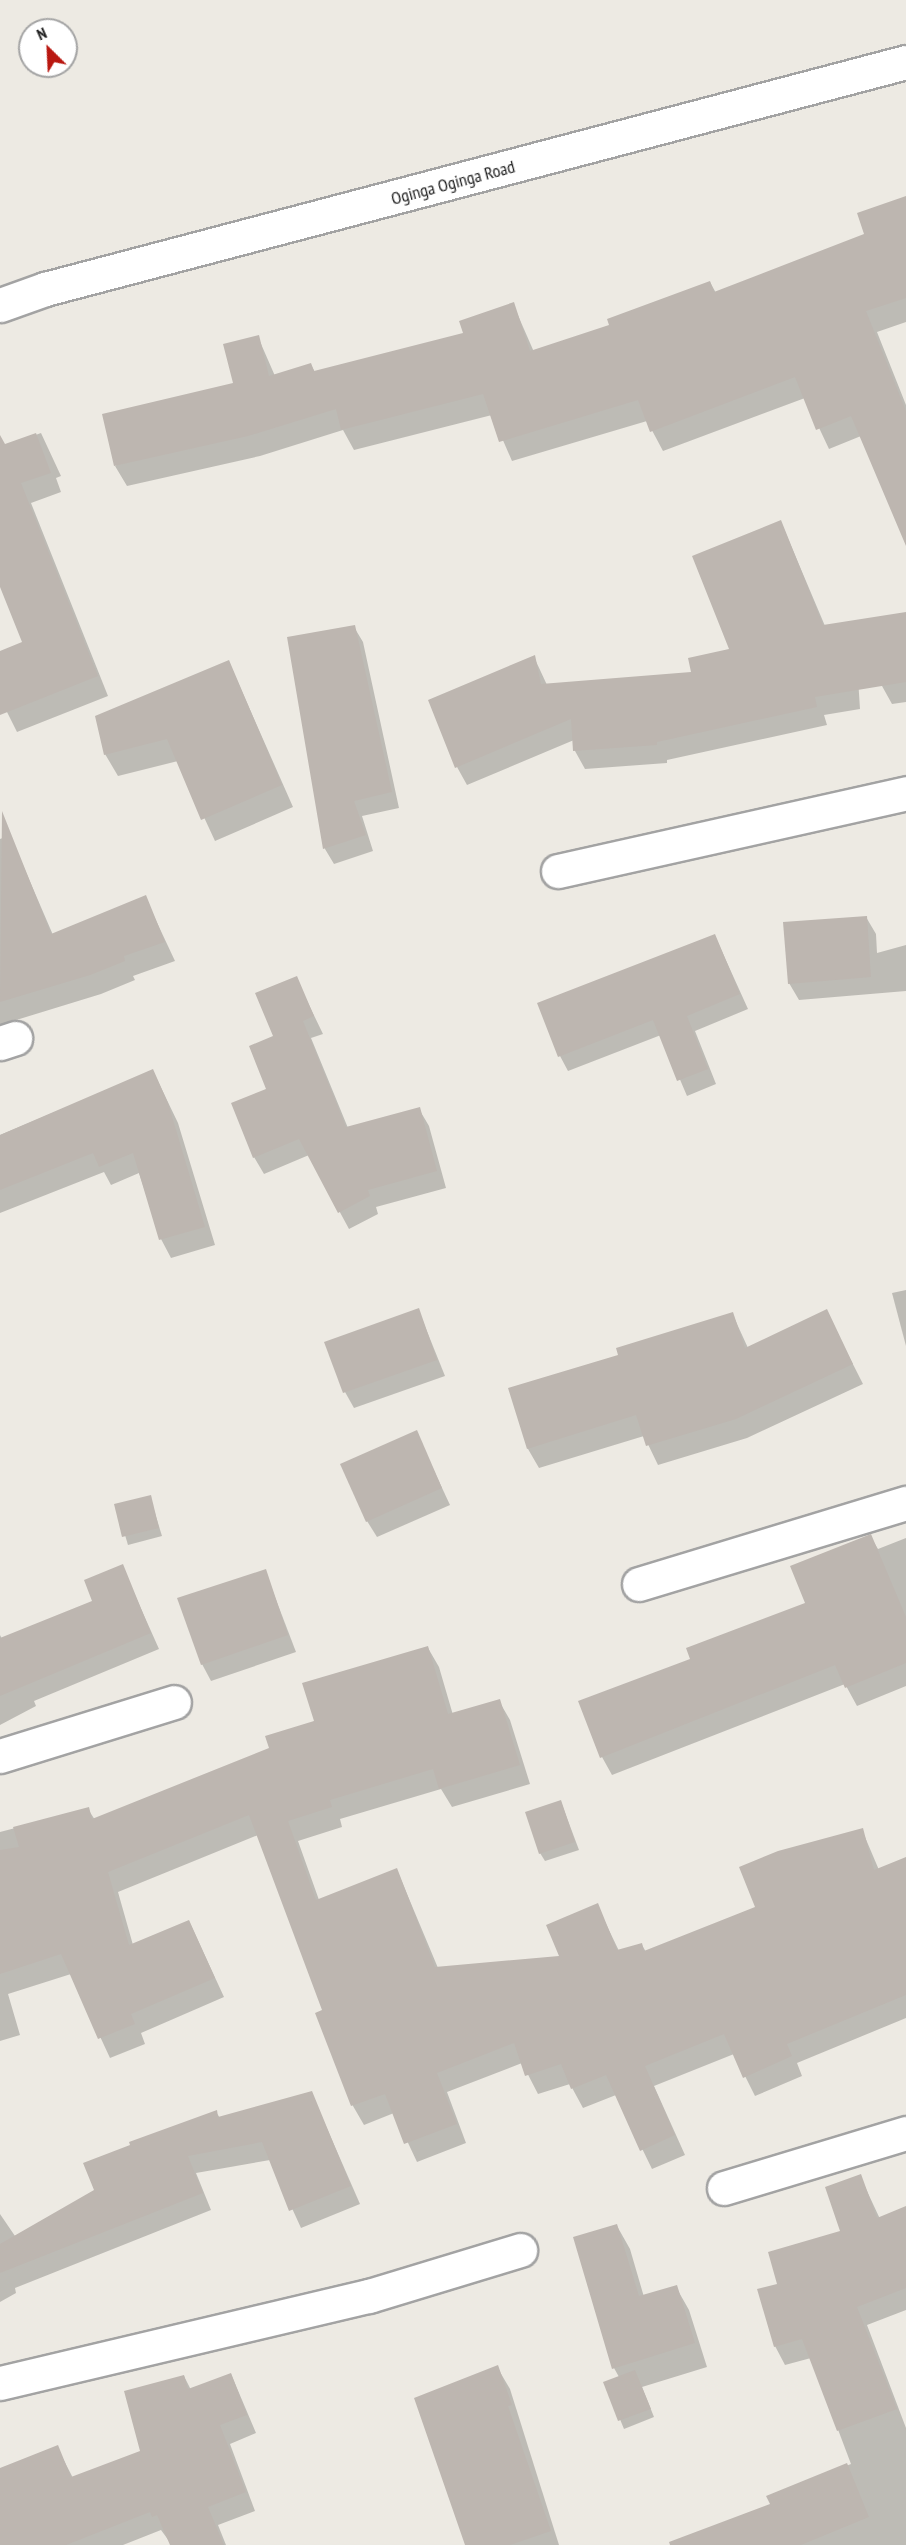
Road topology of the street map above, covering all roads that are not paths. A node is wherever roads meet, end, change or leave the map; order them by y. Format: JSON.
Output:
{"nodes":[{"id":1,"x":906,"y":62,"type":"edge"},
{"id":2,"x":0,"y":305,"type":"edge"},
{"id":3,"x":906,"y":793,"type":"edge"},
{"id":4,"x":558,"y":872,"type":"dead end"},
{"id":5,"x":906,"y":1503,"type":"edge"},
{"id":6,"x":639,"y":1584,"type":"dead end"},
{"id":7,"x":174,"y":1702,"type":"dead end"},
{"id":8,"x":0,"y":1756,"type":"edge"},
{"id":9,"x":906,"y":2133,"type":"edge"},
{"id":10,"x":724,"y":2188,"type":"dead end"},
{"id":11,"x":520,"y":2250,"type":"dead end"},
{"id":12,"x":0,"y":2384,"type":"edge"}],
"edges":[{"from":1,"to":2,"type":"street","name":"Oginga Oginga Road"},
{"from":3,"to":4,"type":"street"},
{"from":5,"to":6,"type":"street"},
{"from":7,"to":8,"type":"street"},
{"from":9,"to":10,"type":"street"},
{"from":11,"to":12,"type":"street"}]}
